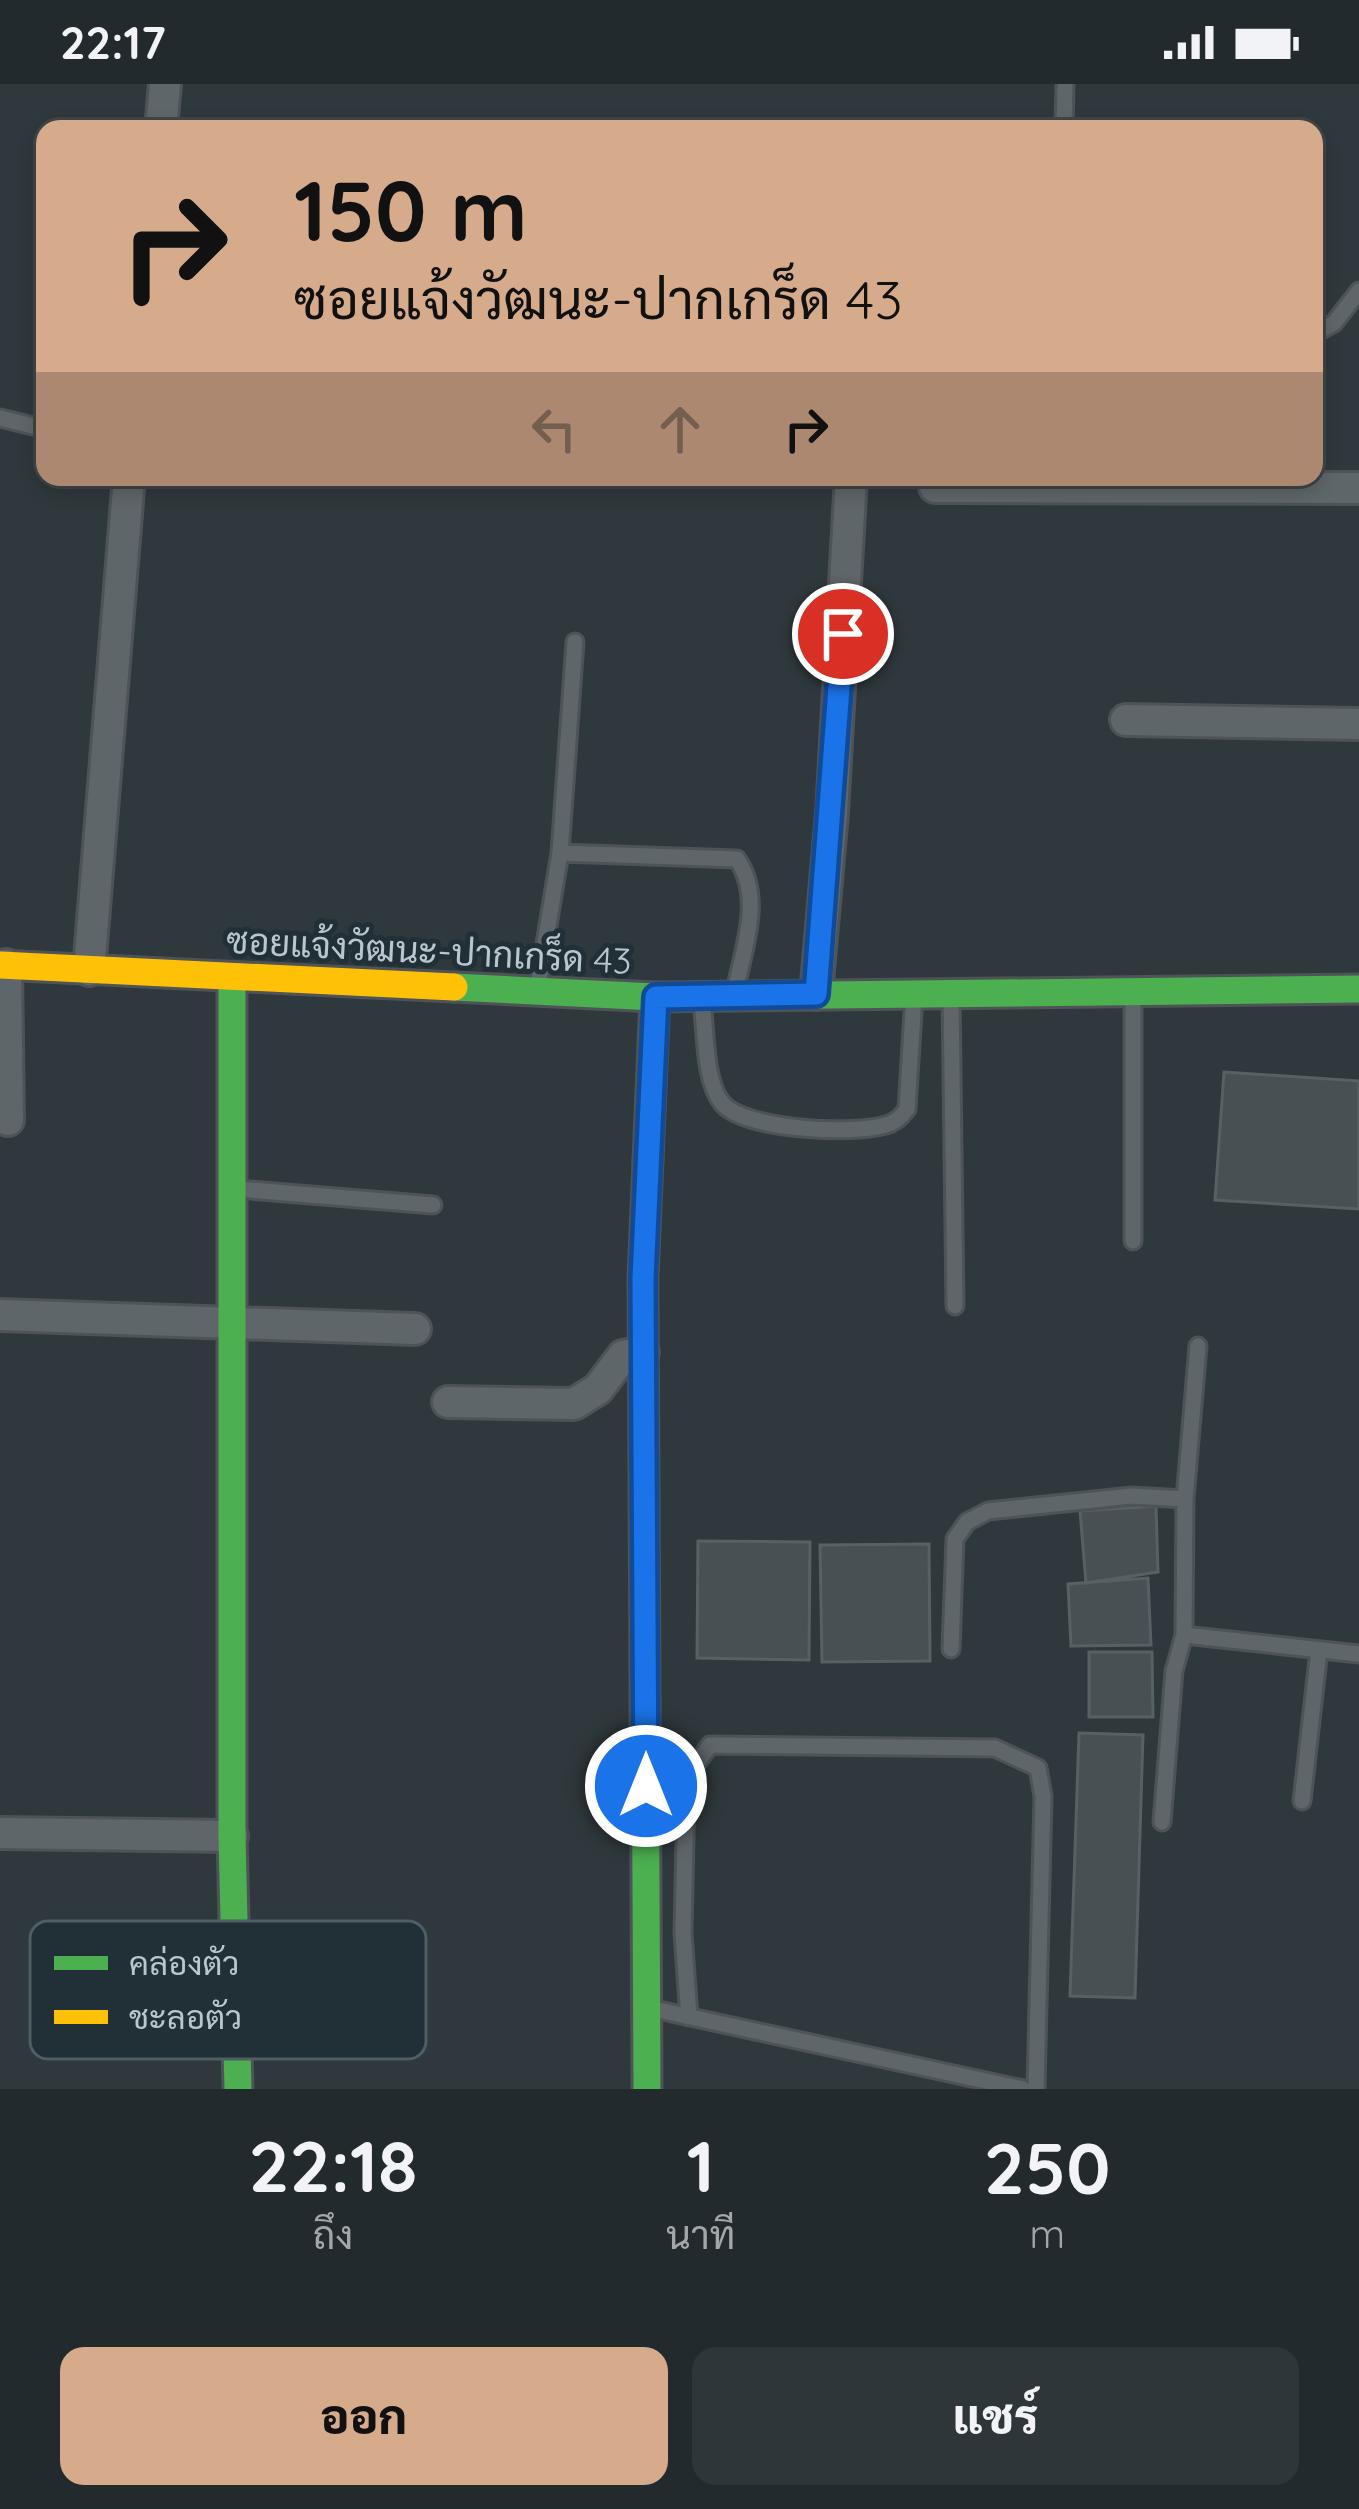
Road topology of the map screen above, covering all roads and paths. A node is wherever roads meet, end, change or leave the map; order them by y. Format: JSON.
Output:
{"nodes":[{"id":1,"x":165,"y":84,"type":"edge"},
{"id":2,"x":1065,"y":84,"type":"edge"},
{"id":3,"x":161,"y":120,"type":"edge"},
{"id":4,"x":1064,"y":120,"type":"edge"},
{"id":5,"x":1359,"y":291,"type":"edge"},
{"id":6,"x":1323,"y":329,"type":"edge"},
{"id":7,"x":0,"y":418,"type":"edge"},
{"id":8,"x":36,"y":427,"type":"edge"},
{"id":9,"x":128,"y":486,"type":"edge"},
{"id":10,"x":850,"y":486,"type":"edge"},
{"id":11,"x":935,"y":487,"type":"dead end"},
{"id":12,"x":1359,"y":488,"type":"edge"},
{"id":13,"x":575,"y":642,"type":"dead end"},
{"id":14,"x":1126,"y":720,"type":"dead end"},
{"id":15,"x":1359,"y":724,"type":"edge"},
{"id":16,"x":560,"y":854,"type":"junction"},
{"id":17,"x":3,"y":965,"type":"edge"},
{"id":18,"x":89,"y":970,"type":"junction"},
{"id":19,"x":232,"y":977,"type":"junction"},
{"id":20,"x":1359,"y":989,"type":"edge"},
{"id":21,"x":537,"y":991,"type":"junction"},
{"id":22,"x":951,"y":992,"type":"junction"},
{"id":23,"x":915,"y":993,"type":"junction"},
{"id":24,"x":816,"y":994,"type":"junction"},
{"id":25,"x":1133,"y":994,"type":"junction"},
{"id":26,"x":734,"y":995,"type":"junction"},
{"id":27,"x":702,"y":996,"type":"junction"},
{"id":28,"x":656,"y":997,"type":"junction"},
{"id":29,"x":8,"y":1120,"type":"dead end"},
{"id":30,"x":234,"y":1189,"type":"junction"},
{"id":31,"x":433,"y":1205,"type":"dead end"},
{"id":32,"x":1133,"y":1241,"type":"dead end"},
{"id":33,"x":956,"y":1306,"type":"dead end"},
{"id":34,"x":0,"y":1315,"type":"edge"},
{"id":35,"x":232,"y":1325,"type":"junction"},
{"id":36,"x":415,"y":1329,"type":"dead end"},
{"id":37,"x":1198,"y":1346,"type":"dead end"},
{"id":38,"x":643,"y":1352,"type":"junction"},
{"id":39,"x":448,"y":1402,"type":"dead end"},
{"id":40,"x":1185,"y":1499,"type":"junction"},
{"id":41,"x":1184,"y":1634,"type":"junction"},
{"id":42,"x":951,"y":1649,"type":"dead end"},
{"id":43,"x":1318,"y":1650,"type":"junction"},
{"id":44,"x":1359,"y":1654,"type":"edge"},
{"id":45,"x":1302,"y":1801,"type":"dead end"},
{"id":46,"x":1162,"y":1822,"type":"dead end"},
{"id":47,"x":0,"y":1832,"type":"edge"},
{"id":48,"x":232,"y":1835,"type":"junction"},
{"id":49,"x":234,"y":1921,"type":"edge"},
{"id":50,"x":646,"y":2007,"type":"junction"},
{"id":51,"x":689,"y":2017,"type":"junction"},
{"id":52,"x":237,"y":2059,"type":"edge"},
{"id":53,"x":238,"y":2089,"type":"edge"},
{"id":54,"x":647,"y":2089,"type":"edge"},
{"id":55,"x":1023,"y":2089,"type":"edge"},
{"id":56,"x":1036,"y":2089,"type":"edge"}],
"edges":[{"from":1,"to":3,"type":"street"},
{"from":2,"to":4,"type":"lane"},
{"from":5,"to":6,"type":"lane"},
{"from":7,"to":8,"type":"lane"},
{"from":9,"to":18,"type":"street"},
{"from":10,"to":24,"type":"street"},
{"from":11,"to":12,"type":"street"},
{"from":13,"to":16,"type":"lane"},
{"from":14,"to":15,"type":"street"},
{"from":16,"to":21,"type":"lane"},
{"from":16,"to":26,"type":"lane"},
{"from":17,"to":18,"type":"street","name":"ซอยแจ้งวัฒนะ-ปากเกร็ด 43"},
{"from":17,"to":29,"type":"street"},
{"from":18,"to":19,"type":"street","name":"ซอยแจ้งวัฒนะ-ปากเกร็ด 43"},
{"from":19,"to":21,"type":"street","name":"ซอยแจ้งวัฒนะ-ปากเกร็ด 43"},
{"from":19,"to":30,"type":"street"},
{"from":20,"to":25,"type":"street","name":"ซอยแจ้งวัฒนะ-ปากเกร็ด 43"},
{"from":21,"to":28,"type":"street","name":"ซอยแจ้งวัฒนะ-ปากเกร็ด 43"},
{"from":22,"to":23,"type":"street","name":"ซอยแจ้งวัฒนะ-ปากเกร็ด 43"},
{"from":22,"to":25,"type":"street","name":"ซอยแจ้งวัฒนะ-ปากเกร็ด 43"},
{"from":22,"to":33,"type":"lane"},
{"from":23,"to":24,"type":"street","name":"ซอยแจ้งวัฒนะ-ปากเกร็ด 43"},
{"from":23,"to":27,"type":"lane"},
{"from":24,"to":26,"type":"street","name":"ซอยแจ้งวัฒนะ-ปากเกร็ด 43"},
{"from":25,"to":32,"type":"lane"},
{"from":26,"to":27,"type":"street","name":"ซอยแจ้งวัฒนะ-ปากเกร็ด 43"},
{"from":27,"to":28,"type":"street","name":"ซอยแจ้งวัฒนะ-ปากเกร็ด 43"},
{"from":28,"to":38,"type":"street"},
{"from":30,"to":31,"type":"lane"},
{"from":30,"to":35,"type":"street"},
{"from":34,"to":35,"type":"street"},
{"from":35,"to":36,"type":"street"},
{"from":35,"to":48,"type":"street"},
{"from":37,"to":40,"type":"lane"},
{"from":38,"to":39,"type":"street"},
{"from":38,"to":50,"type":"street"},
{"from":40,"to":41,"type":"lane"},
{"from":40,"to":42,"type":"lane"},
{"from":41,"to":43,"type":"lane"},
{"from":41,"to":46,"type":"lane"},
{"from":43,"to":44,"type":"lane"},
{"from":43,"to":45,"type":"lane"},
{"from":47,"to":48,"type":"street"},
{"from":48,"to":49,"type":"street"},
{"from":50,"to":51,"type":"lane"},
{"from":50,"to":54,"type":"street"},
{"from":51,"to":55,"type":"lane"},
{"from":51,"to":56,"type":"lane"},
{"from":52,"to":53,"type":"street"}]}
